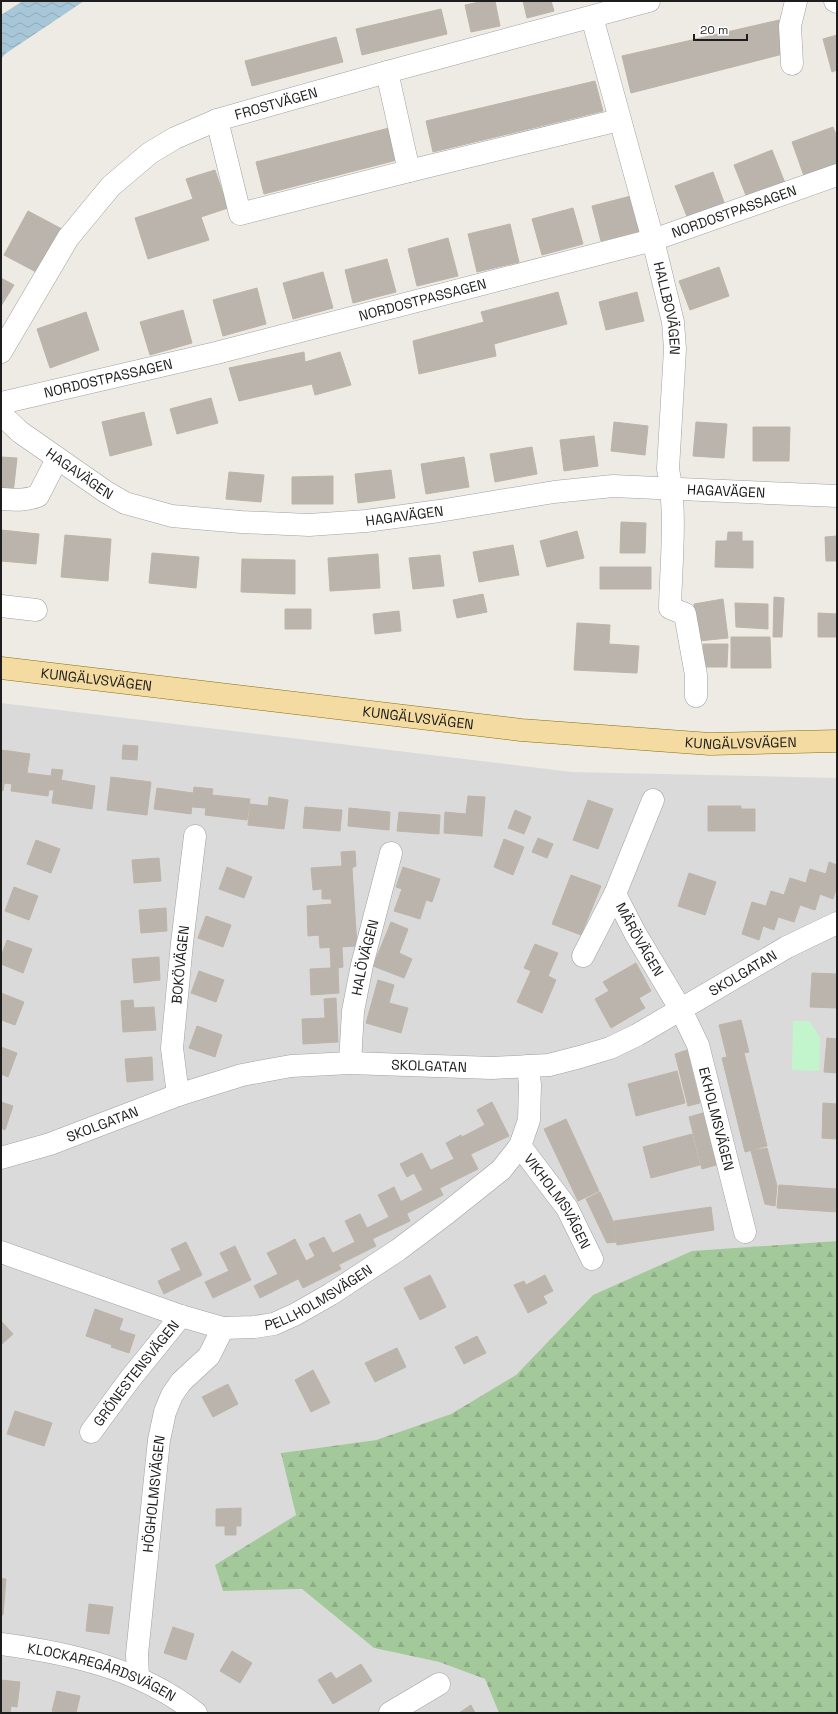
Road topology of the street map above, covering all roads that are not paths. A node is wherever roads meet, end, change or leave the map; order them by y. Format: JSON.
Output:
{"nodes":[{"id":1,"x":649,"y":1,"type":"edge"},
{"id":2,"x":796,"y":1,"type":"edge"},
{"id":3,"x":592,"y":17,"type":"junction"},
{"id":4,"x":792,"y":64,"type":"dead end"},
{"id":5,"x":387,"y":72,"type":"junction"},
{"id":6,"x":218,"y":120,"type":"junction"},
{"id":7,"x":619,"y":120,"type":"junction"},
{"id":8,"x":408,"y":171,"type":"junction"},
{"id":9,"x":837,"y":175,"type":"edge"},
{"id":10,"x":654,"y":240,"type":"junction"},
{"id":11,"x":1,"y":352,"type":"edge"},
{"id":12,"x":1,"y":403,"type":"edge"},
{"id":13,"x":1,"y":414,"type":"edge"},
{"id":14,"x":57,"y":459,"type":"junction"},
{"id":15,"x":672,"y":489,"type":"junction"},
{"id":16,"x":837,"y":496,"type":"edge"},
{"id":17,"x":1,"y":499,"type":"edge"},
{"id":18,"x":1,"y":606,"type":"edge"},
{"id":19,"x":36,"y":610,"type":"dead end"},
{"id":20,"x":1,"y":668,"type":"edge"},
{"id":21,"x":696,"y":696,"type":"dead end"},
{"id":22,"x":837,"y":741,"type":"edge"},
{"id":23,"x":654,"y":800,"type":"dead end"},
{"id":24,"x":195,"y":836,"type":"dead end"},
{"id":25,"x":390,"y":853,"type":"dead end"},
{"id":26,"x":615,"y":894,"type":"junction"},
{"id":27,"x":837,"y":923,"type":"edge"},
{"id":28,"x":583,"y":956,"type":"dead end"},
{"id":29,"x":680,"y":1010,"type":"junction"},
{"id":30,"x":350,"y":1063,"type":"junction"},
{"id":31,"x":528,"y":1066,"type":"junction"},
{"id":32,"x":178,"y":1095,"type":"junction"},
{"id":33,"x":520,"y":1146,"type":"junction"},
{"id":34,"x":1,"y":1158,"type":"edge"},
{"id":35,"x":746,"y":1232,"type":"dead end"},
{"id":36,"x":1,"y":1252,"type":"edge"},
{"id":37,"x":592,"y":1259,"type":"dead end"},
{"id":38,"x":181,"y":1316,"type":"junction"},
{"id":39,"x":223,"y":1328,"type":"junction"},
{"id":40,"x":91,"y":1432,"type":"dead end"},
{"id":41,"x":1,"y":1644,"type":"edge"},
{"id":42,"x":138,"y":1678,"type":"junction"},
{"id":43,"x":439,"y":1684,"type":"dead end"},
{"id":44,"x":196,"y":1713,"type":"edge"},
{"id":45,"x":390,"y":1713,"type":"edge"}],
"edges":[{"from":1,"to":3,"type":"street","name":"FROSTVÄGEN"},
{"from":2,"to":4,"type":"street"},
{"from":3,"to":5,"type":"street","name":"FROSTVÄGEN"},
{"from":3,"to":7,"type":"street","name":"HALLBOVÄGEN"},
{"from":5,"to":6,"type":"street","name":"FROSTVÄGEN"},
{"from":5,"to":8,"type":"street"},
{"from":6,"to":8,"type":"street"},
{"from":6,"to":11,"type":"street","name":"FROSTVÄGEN"},
{"from":7,"to":8,"type":"street"},
{"from":7,"to":10,"type":"street","name":"HALLBOVÄGEN"},
{"from":9,"to":10,"type":"street","name":"NORDOSTPASSAGEN"},
{"from":10,"to":12,"type":"street","name":"NORDOSTPASSAGEN"},
{"from":10,"to":15,"type":"street","name":"HALLBOVÄGEN"},
{"from":13,"to":14,"type":"street","name":"HAGAVÄGEN"},
{"from":14,"to":15,"type":"street","name":"HAGAVÄGEN"},
{"from":14,"to":17,"type":"street"},
{"from":15,"to":16,"type":"street","name":"HAGAVÄGEN"},
{"from":15,"to":21,"type":"street","name":"HALLBOVÄGEN"},
{"from":18,"to":19,"type":"street"},
{"from":20,"to":22,"type":"main road","name":"KUNGÄLVSVÄGEN"},
{"from":23,"to":26,"type":"street","name":"MÄRÖVÄGEN"},
{"from":24,"to":32,"type":"street","name":"BOKÖVÄGEN"},
{"from":25,"to":30,"type":"street","name":"HALÖVÄGEN"},
{"from":26,"to":28,"type":"street"},
{"from":26,"to":29,"type":"street","name":"MÄRÖVÄGEN"},
{"from":27,"to":29,"type":"street","name":"SKOLGATAN"},
{"from":29,"to":31,"type":"street","name":"SKOLGATAN"},
{"from":29,"to":35,"type":"street","name":"EKHOLMSVÄGEN"},
{"from":30,"to":31,"type":"street","name":"SKOLGATAN"},
{"from":30,"to":32,"type":"street","name":"SKOLGATAN"},
{"from":31,"to":33,"type":"street","name":"PELLHOLMSVÄGEN"},
{"from":32,"to":34,"type":"street","name":"SKOLGATAN"},
{"from":33,"to":37,"type":"street","name":"VIKHOLMSVÄGEN"},
{"from":33,"to":39,"type":"street","name":"PELLHOLMSVÄGEN"},
{"from":36,"to":38,"type":"street","name":"PELLHOLMSVÄGEN"},
{"from":38,"to":39,"type":"street","name":"PELLHOLMSVÄGEN"},
{"from":38,"to":40,"type":"street","name":"GRÖNESTENSVÄGEN"},
{"from":39,"to":42,"type":"street","name":"HÖGHOLMSVÄGEN"},
{"from":41,"to":42,"type":"street","name":"KLOCKAREGÅRDSVÄGEN"},
{"from":42,"to":44,"type":"street","name":"KLOCKAREGÅRDSVÄGEN"},
{"from":43,"to":45,"type":"street"}]}
